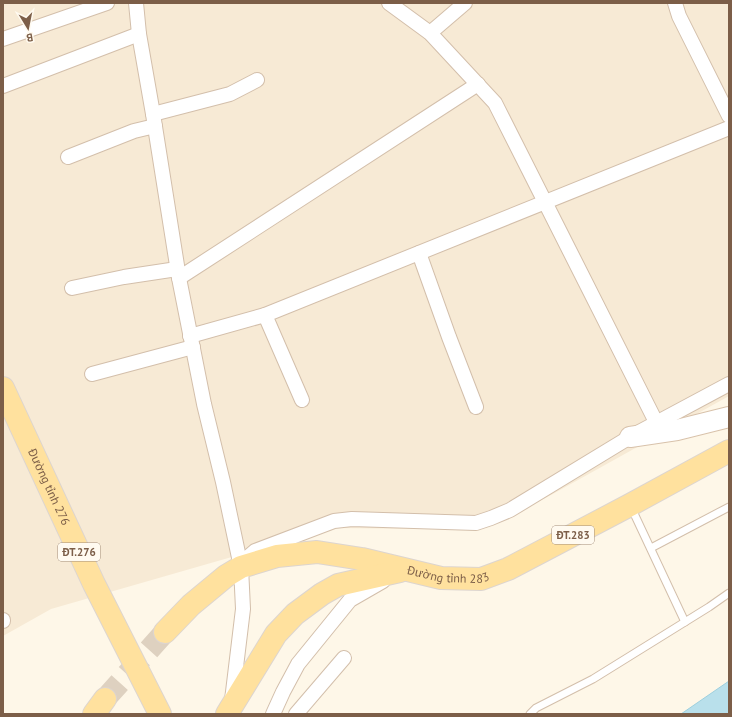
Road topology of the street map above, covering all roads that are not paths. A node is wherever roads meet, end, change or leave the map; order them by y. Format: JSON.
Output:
{"nodes":[{"id":1,"x":107,"y":3,"type":"edge"},
{"id":2,"x":136,"y":3,"type":"edge"},
{"id":3,"x":389,"y":3,"type":"edge"},
{"id":4,"x":464,"y":3,"type":"edge"},
{"id":5,"x":676,"y":3,"type":"edge"},
{"id":6,"x":430,"y":33,"type":"junction"},
{"id":7,"x":139,"y":34,"type":"junction"},
{"id":8,"x":3,"y":39,"type":"edge"},
{"id":9,"x":257,"y":80,"type":"dead end"},
{"id":10,"x":478,"y":84,"type":"junction"},
{"id":11,"x":3,"y":86,"type":"edge"},
{"id":12,"x":729,"y":116,"type":"edge"},
{"id":13,"x":154,"y":120,"type":"junction"},
{"id":14,"x":729,"y":128,"type":"edge"},
{"id":15,"x":68,"y":157,"type":"dead end"},
{"id":16,"x":544,"y":202,"type":"junction"},
{"id":17,"x":419,"y":253,"type":"junction"},
{"id":18,"x":178,"y":274,"type":"junction"},
{"id":19,"x":72,"y":288,"type":"dead end"},
{"id":20,"x":265,"y":315,"type":"junction"},
{"id":21,"x":192,"y":342,"type":"junction"},
{"id":22,"x":92,"y":374,"type":"dead end"},
{"id":23,"x":729,"y":384,"type":"edge"},
{"id":24,"x":3,"y":388,"type":"edge"},
{"id":25,"x":302,"y":400,"type":"dead end"},
{"id":26,"x":476,"y":407,"type":"dead end"},
{"id":27,"x":729,"y":417,"type":"edge"},
{"id":28,"x":656,"y":422,"type":"junction"},
{"id":29,"x":630,"y":437,"type":"junction"},
{"id":30,"x":729,"y":451,"type":"edge"},
{"id":31,"x":630,"y":505,"type":"junction"},
{"id":32,"x":729,"y":508,"type":"edge"},
{"id":33,"x":651,"y":548,"type":"junction"},
{"id":34,"x":241,"y":567,"type":"junction"},
{"id":35,"x":407,"y":570,"type":"junction"},
{"id":36,"x":729,"y":593,"type":"edge"},
{"id":37,"x":685,"y":622,"type":"junction"},
{"id":38,"x":165,"y":632,"type":"tunnel mouth"},
{"id":39,"x":344,"y":658,"type":"dead end"},
{"id":40,"x":229,"y":710,"type":"edge"},
{"id":41,"x":160,"y":714,"type":"edge"},
{"id":42,"x":273,"y":714,"type":"edge"},
{"id":43,"x":296,"y":714,"type":"edge"},
{"id":44,"x":530,"y":714,"type":"edge"}],
"edges":[{"from":1,"to":8,"type":"street"},
{"from":2,"to":7,"type":"street"},
{"from":3,"to":6,"type":"street"},
{"from":4,"to":6,"type":"street"},
{"from":5,"to":12,"type":"street"},
{"from":6,"to":10,"type":"street"},
{"from":7,"to":11,"type":"street"},
{"from":7,"to":13,"type":"street"},
{"from":9,"to":13,"type":"street"},
{"from":10,"to":16,"type":"street"},
{"from":10,"to":18,"type":"street"},
{"from":13,"to":15,"type":"street"},
{"from":13,"to":18,"type":"street"},
{"from":14,"to":16,"type":"street"},
{"from":16,"to":17,"type":"street"},
{"from":16,"to":28,"type":"street"},
{"from":17,"to":20,"type":"street"},
{"from":17,"to":26,"type":"street"},
{"from":18,"to":19,"type":"street"},
{"from":18,"to":21,"type":"street"},
{"from":20,"to":21,"type":"street"},
{"from":20,"to":25,"type":"street"},
{"from":21,"to":22,"type":"street"},
{"from":21,"to":34,"type":"street"},
{"from":23,"to":28,"type":"street"},
{"from":24,"to":41,"type":"main road","name":"Đường tỉnh 276","number":"ĐT.276"},
{"from":27,"to":29,"type":"main road"},
{"from":28,"to":29,"type":"street"},
{"from":29,"to":34,"type":"street"},
{"from":30,"to":31,"type":"main road","name":"Đường tỉnh 283","number":"ĐT.283"},
{"from":31,"to":33,"type":"lane"},
{"from":31,"to":35,"type":"main road","name":"Đường tỉnh 283","number":"ĐT.283"},
{"from":32,"to":33,"type":"lane"},
{"from":33,"to":37,"type":"lane"},
{"from":34,"to":35,"type":"main road","name":"Đường tỉnh 283","number":"ĐT.283"},
{"from":34,"to":38,"type":"main road","name":"Đường tỉnh 283","number":"ĐT.283"},
{"from":34,"to":40,"type":"street"},
{"from":35,"to":40,"type":"main road"},
{"from":35,"to":42,"type":"street"},
{"from":36,"to":37,"type":"lane"},
{"from":37,"to":44,"type":"lane"},
{"from":39,"to":43,"type":"street"}]}
